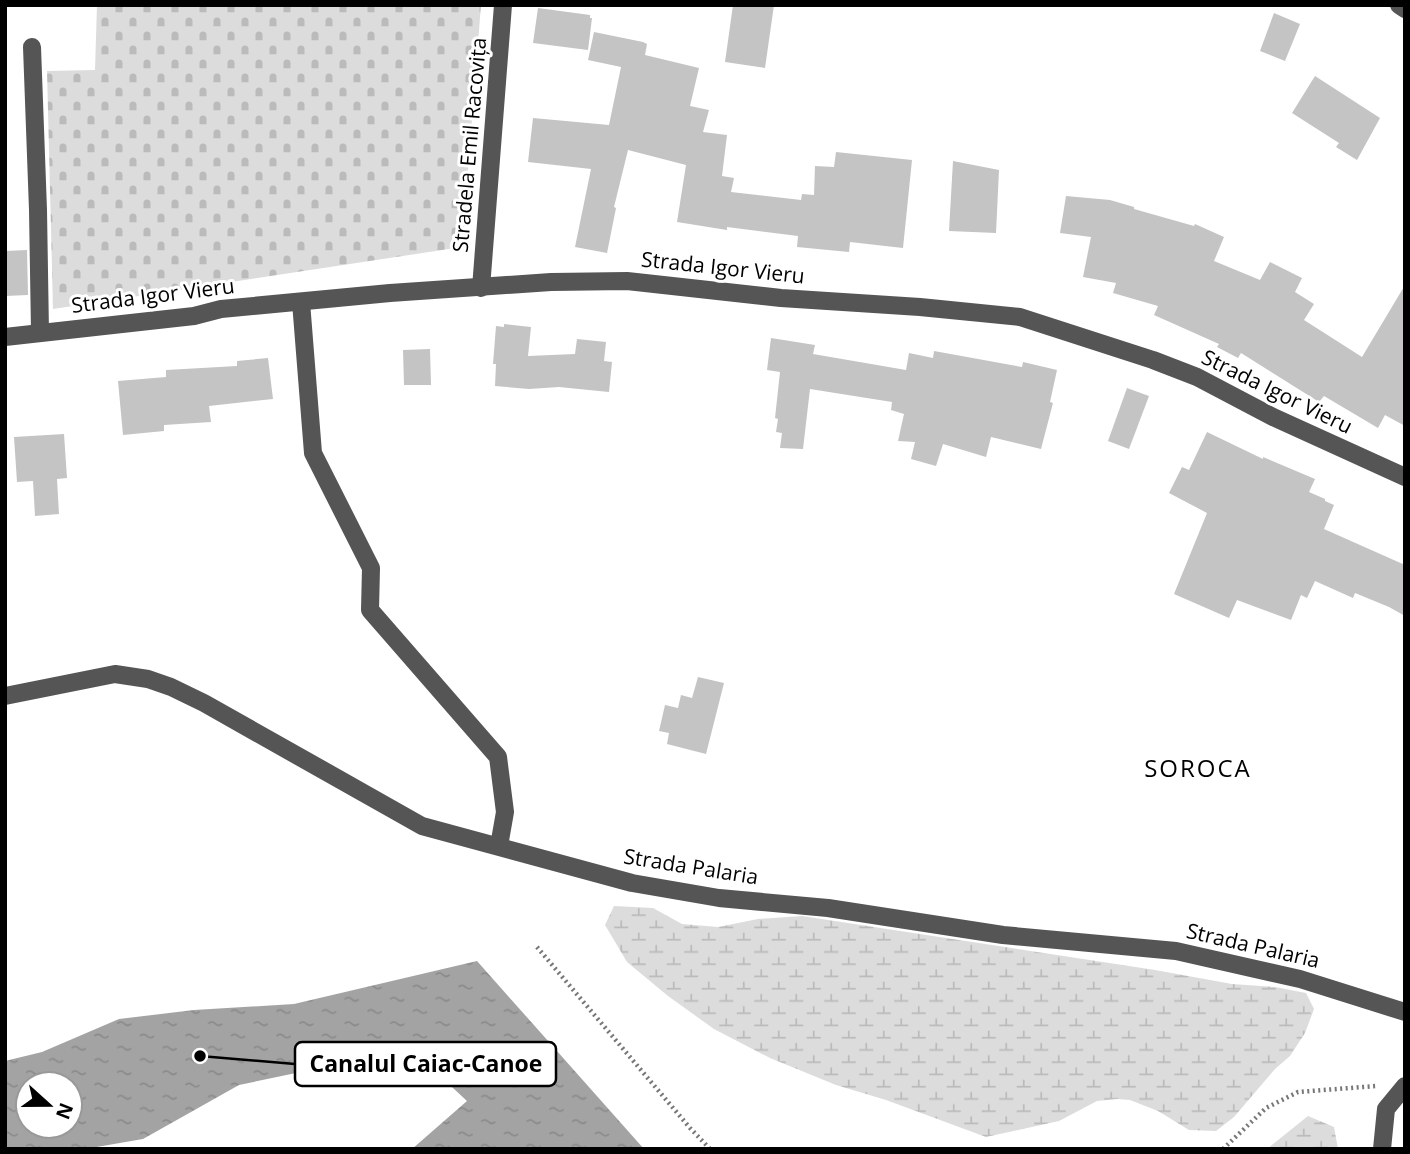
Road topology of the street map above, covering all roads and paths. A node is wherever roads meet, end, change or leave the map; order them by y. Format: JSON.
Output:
{"nodes":[{"id":1,"x":503,"y":5,"type":"edge"},
{"id":2,"x":1399,"y":5,"type":"edge"},
{"id":3,"x":1405,"y":9,"type":"edge"},
{"id":4,"x":32,"y":47,"type":"dead end"},
{"id":5,"x":481,"y":288,"type":"junction"},
{"id":6,"x":301,"y":302,"type":"junction"},
{"id":7,"x":40,"y":332,"type":"junction"},
{"id":8,"x":5,"y":337,"type":"edge"},
{"id":9,"x":1405,"y":477,"type":"edge"},
{"id":10,"x":5,"y":696,"type":"edge"},
{"id":11,"x":499,"y":846,"type":"junction"},
{"id":12,"x":537,"y":947,"type":"dead end"},
{"id":13,"x":1405,"y":1012,"type":"edge"},
{"id":14,"x":1385,"y":1086,"type":"dead end"},
{"id":15,"x":1405,"y":1086,"type":"edge"},
{"id":16,"x":710,"y":1149,"type":"edge"},
{"id":17,"x":1223,"y":1149,"type":"edge"},
{"id":18,"x":1381,"y":1149,"type":"edge"}],
"edges":[{"from":1,"to":5,"type":"street","name":"Stradela Emil Racovița"},
{"from":2,"to":3,"type":"street"},
{"from":4,"to":7,"type":"street"},
{"from":5,"to":6,"type":"street","name":"Strada Igor Vieru"},
{"from":5,"to":9,"type":"street","name":"Strada Igor Vieru"},
{"from":6,"to":7,"type":"street","name":"Strada Igor Vieru"},
{"from":6,"to":11,"type":"street"},
{"from":7,"to":8,"type":"street","name":"Strada Igor Vieru"},
{"from":10,"to":11,"type":"street","name":"Strada Palaria"},
{"from":11,"to":13,"type":"street","name":"Strada Palaria"},
{"from":12,"to":16,"type":"path"},
{"from":14,"to":17,"type":"path"},
{"from":15,"to":18,"type":"street"}]}
